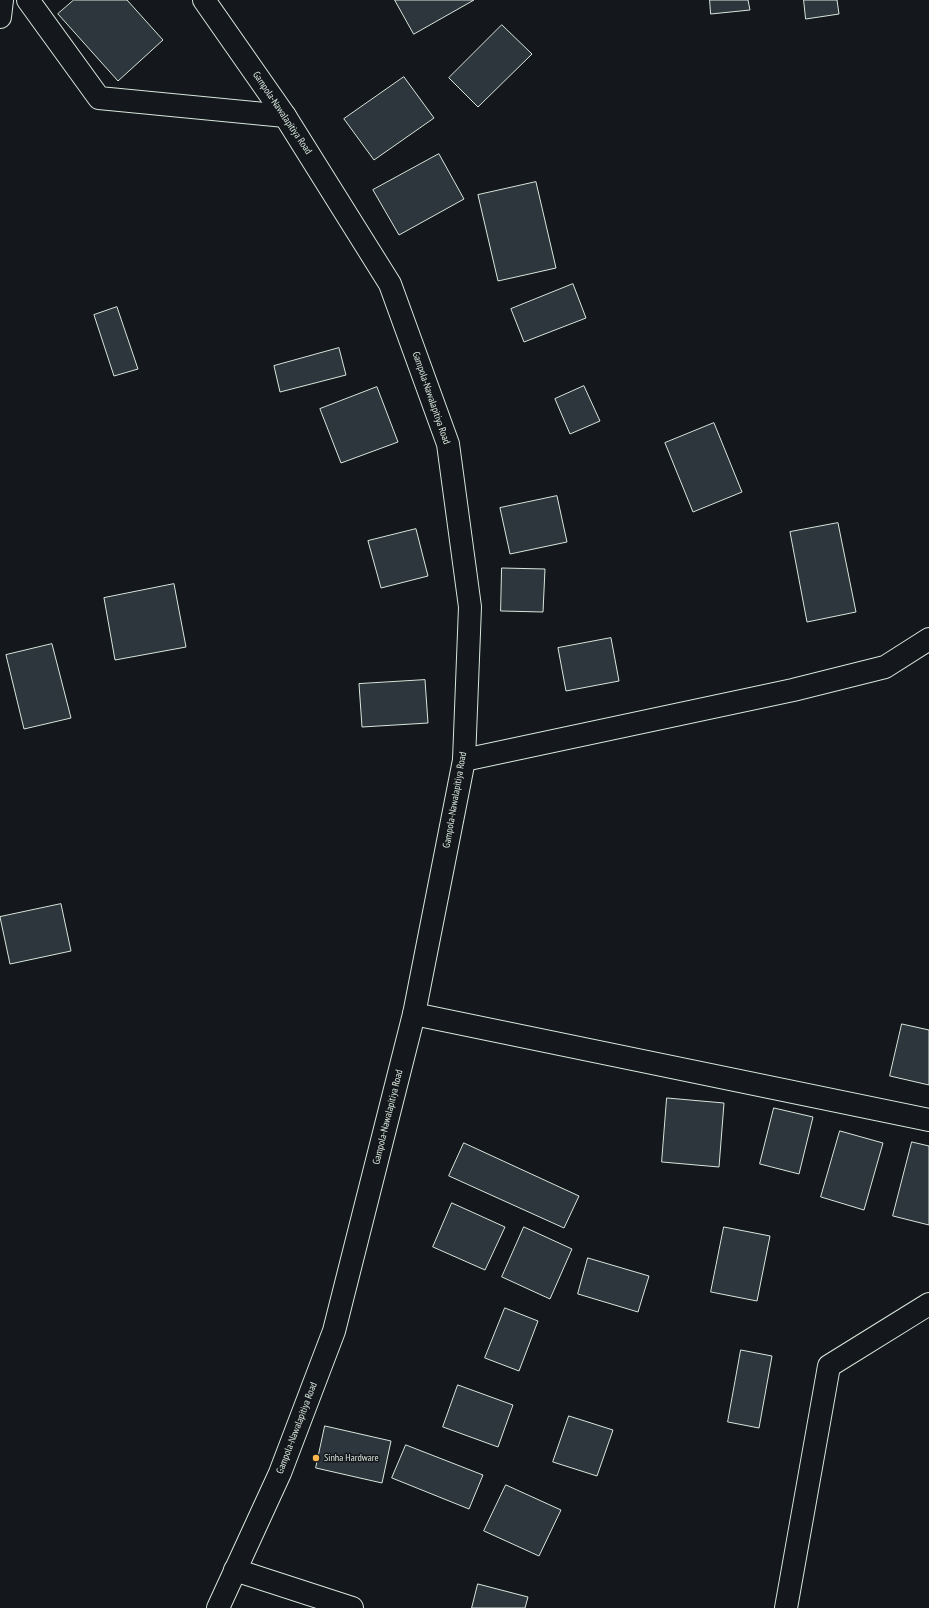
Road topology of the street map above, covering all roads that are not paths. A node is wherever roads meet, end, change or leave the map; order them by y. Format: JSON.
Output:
{"nodes":[{"id":1,"x":2,"y":0,"type":"edge"},
{"id":2,"x":28,"y":0,"type":"edge"},
{"id":3,"x":204,"y":0,"type":"edge"},
{"id":4,"x":0,"y":17,"type":"edge"},
{"id":5,"x":285,"y":116,"type":"junction"},
{"id":6,"x":929,"y":640,"type":"edge"},
{"id":7,"x":464,"y":760,"type":"junction"},
{"id":8,"x":414,"y":1014,"type":"junction"},
{"id":9,"x":929,"y":1120,"type":"edge"},
{"id":10,"x":929,"y":1304,"type":"edge"},
{"id":11,"x":235,"y":1570,"type":"junction"},
{"id":12,"x":218,"y":1608,"type":"edge"},
{"id":13,"x":352,"y":1608,"type":"edge"},
{"id":14,"x":786,"y":1608,"type":"edge"}],
"edges":[{"from":1,"to":4,"type":"street"},
{"from":2,"to":5,"type":"street"},
{"from":3,"to":5,"type":"street","name":"Gampola-Nawalapitiya Road"},
{"from":5,"to":7,"type":"street","name":"Gampola-Nawalapitiya Road"},
{"from":6,"to":7,"type":"street"},
{"from":7,"to":8,"type":"street","name":"Gampola-Nawalapitiya Road"},
{"from":8,"to":9,"type":"street"},
{"from":8,"to":11,"type":"street","name":"Gampola-Nawalapitiya Road"},
{"from":10,"to":14,"type":"street"},
{"from":11,"to":12,"type":"street","name":"Gampola-Nawalapitiya Road"},
{"from":11,"to":13,"type":"street"}]}
